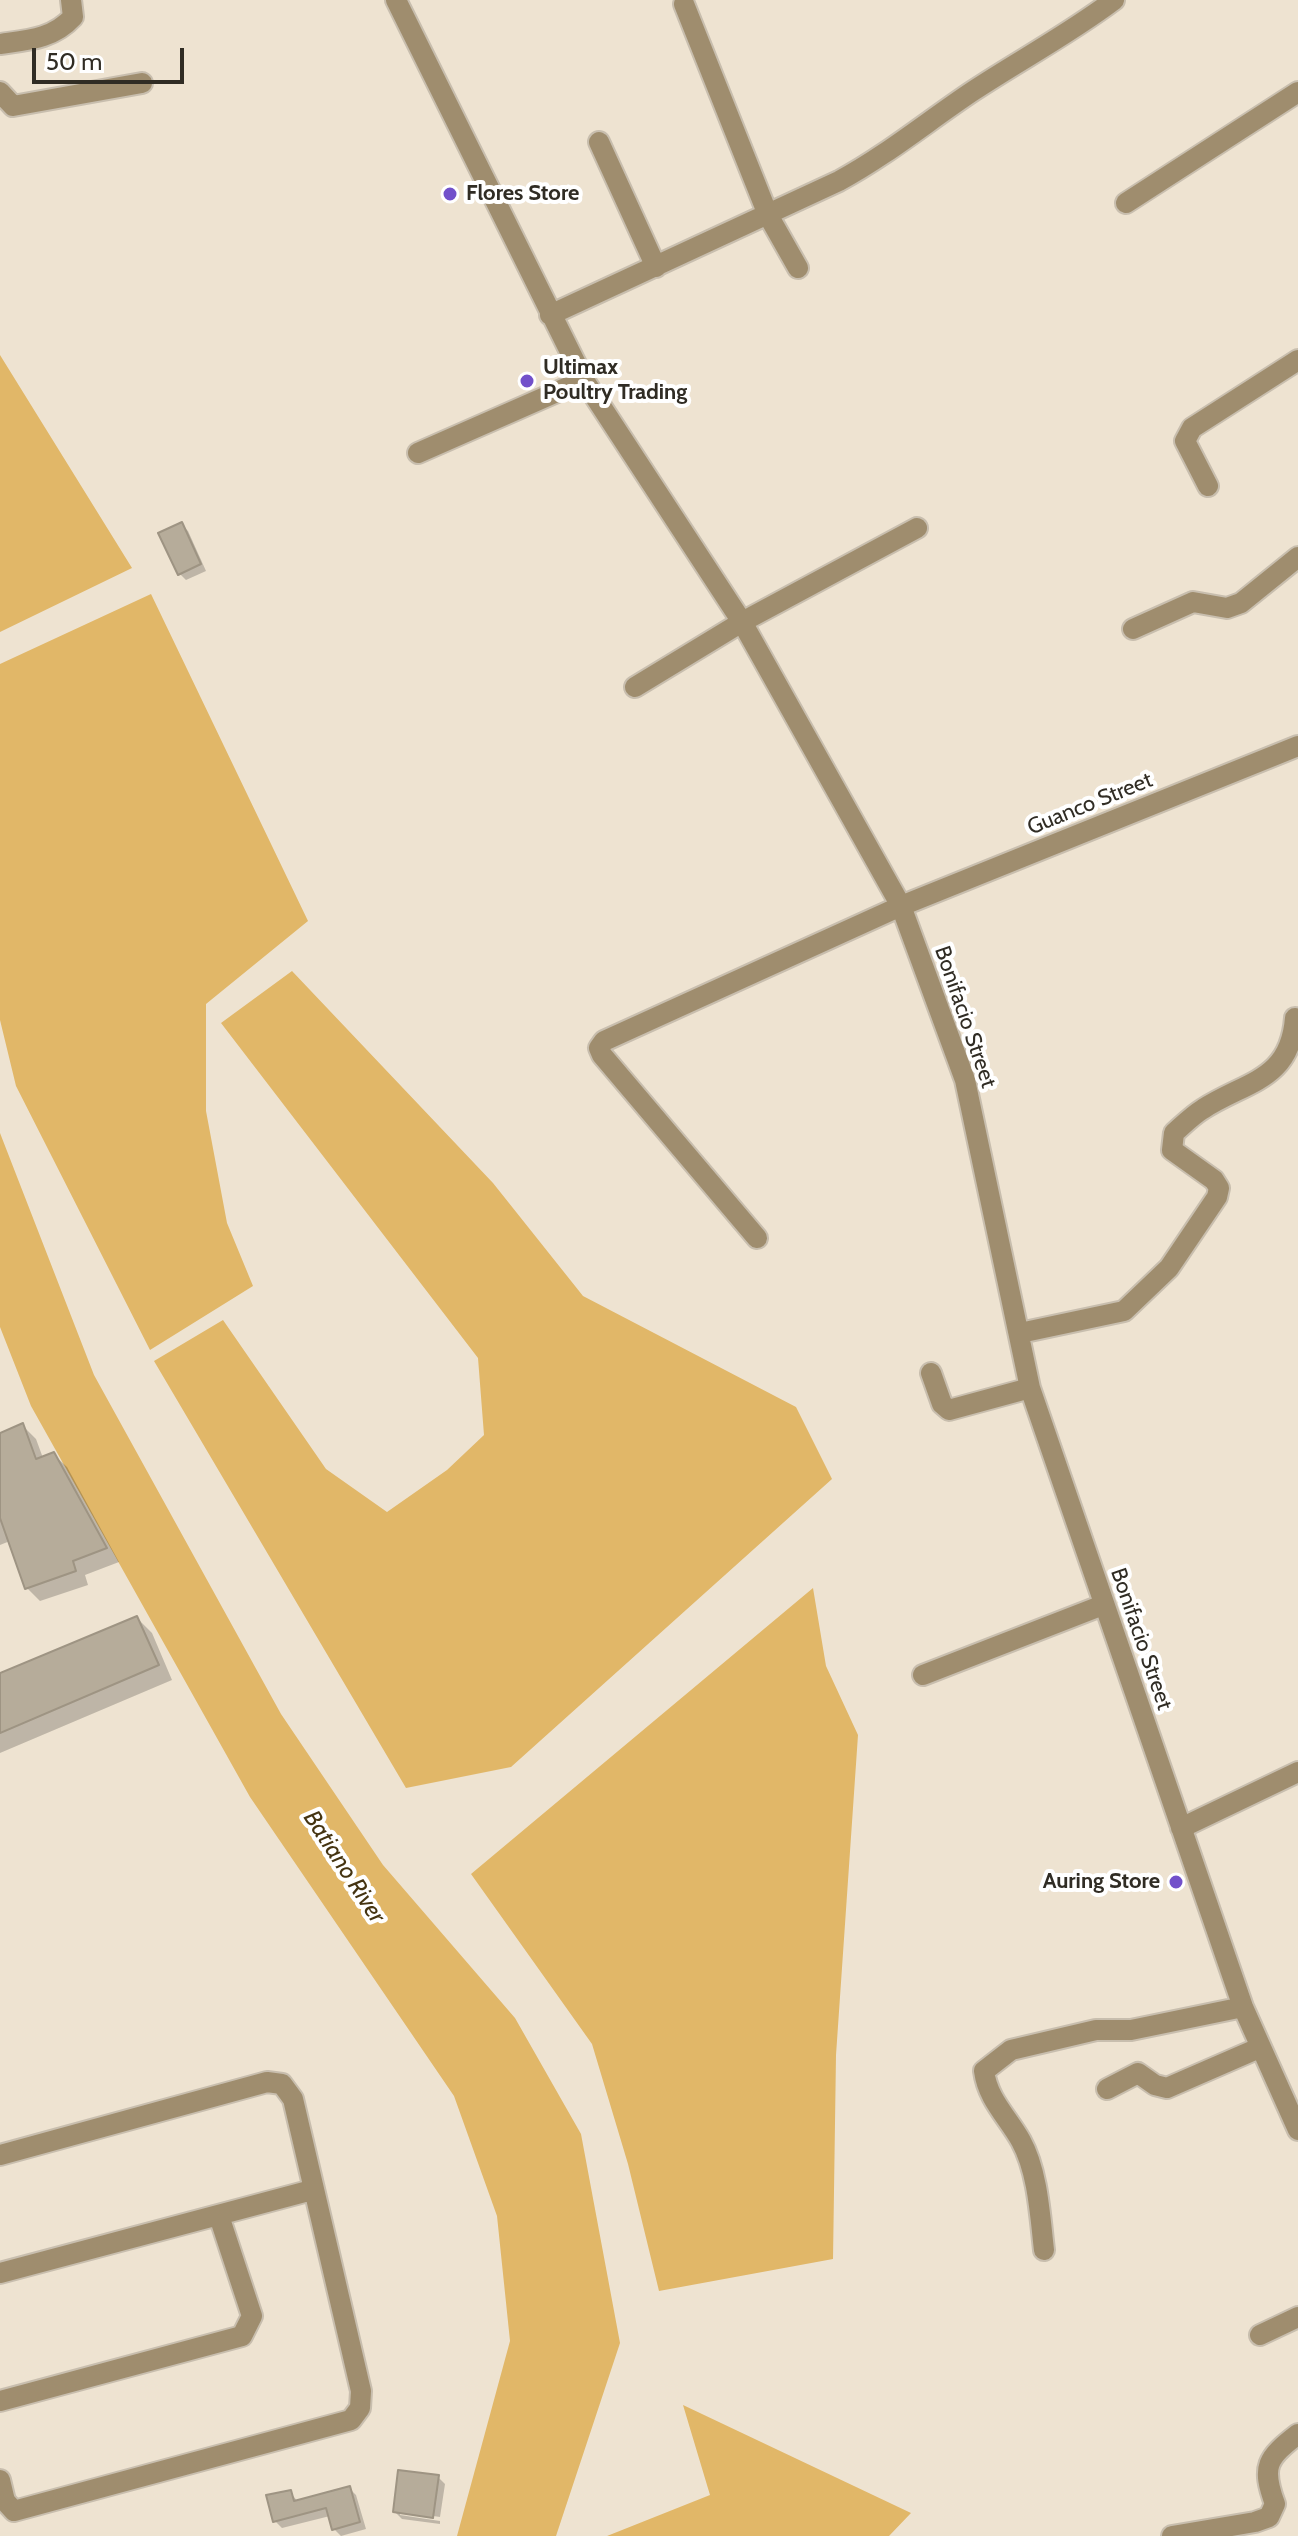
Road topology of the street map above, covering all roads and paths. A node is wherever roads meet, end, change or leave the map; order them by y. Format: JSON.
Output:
{"nodes":[{"id":1,"x":71,"y":0,"type":"edge"},
{"id":2,"x":396,"y":0,"type":"edge"},
{"id":3,"x":1114,"y":0,"type":"edge"},
{"id":4,"x":684,"y":4,"type":"dead end"},
{"id":5,"x":0,"y":44,"type":"edge"},
{"id":6,"x":142,"y":83,"type":"dead end"},
{"id":7,"x":0,"y":92,"type":"edge"},
{"id":8,"x":1298,"y":92,"type":"edge"},
{"id":9,"x":599,"y":142,"type":"dead end"},
{"id":10,"x":1126,"y":203,"type":"dead end"},
{"id":11,"x":768,"y":215,"type":"junction"},
{"id":12,"x":656,"y":267,"type":"junction"},
{"id":13,"x":798,"y":268,"type":"dead end"},
{"id":14,"x":550,"y":315,"type":"junction"},
{"id":15,"x":1298,"y":360,"type":"edge"},
{"id":16,"x":584,"y":380,"type":"junction"},
{"id":17,"x":418,"y":453,"type":"dead end"},
{"id":18,"x":1208,"y":486,"type":"dead end"},
{"id":19,"x":917,"y":528,"type":"dead end"},
{"id":20,"x":1298,"y":557,"type":"edge"},
{"id":21,"x":742,"y":622,"type":"junction"},
{"id":22,"x":1133,"y":629,"type":"dead end"},
{"id":23,"x":635,"y":687,"type":"dead end"},
{"id":24,"x":1298,"y":746,"type":"edge"},
{"id":25,"x":901,"y":906,"type":"junction"},
{"id":26,"x":1295,"y":1018,"type":"dead end"},
{"id":27,"x":757,"y":1238,"type":"dead end"},
{"id":28,"x":1020,"y":1333,"type":"junction"},
{"id":29,"x":931,"y":1373,"type":"dead end"},
{"id":30,"x":1030,"y":1388,"type":"junction"},
{"id":31,"x":1103,"y":1605,"type":"junction"},
{"id":32,"x":923,"y":1675,"type":"dead end"},
{"id":33,"x":1298,"y":1772,"type":"edge"},
{"id":34,"x":1181,"y":1828,"type":"junction"},
{"id":35,"x":1243,"y":2007,"type":"junction"},
{"id":36,"x":1259,"y":2048,"type":"junction"},
{"id":37,"x":1107,"y":2089,"type":"dead end"},
{"id":38,"x":1298,"y":2130,"type":"edge"},
{"id":39,"x":0,"y":2155,"type":"edge"},
{"id":40,"x":312,"y":2190,"type":"junction"},
{"id":41,"x":219,"y":2216,"type":"junction"},
{"id":42,"x":1044,"y":2250,"type":"dead end"},
{"id":43,"x":0,"y":2273,"type":"edge"},
{"id":44,"x":1298,"y":2317,"type":"edge"},
{"id":45,"x":1260,"y":2335,"type":"dead end"},
{"id":46,"x":0,"y":2401,"type":"edge"},
{"id":47,"x":1298,"y":2434,"type":"edge"},
{"id":48,"x":0,"y":2480,"type":"edge"},
{"id":49,"x":1172,"y":2536,"type":"edge"}],
"edges":[{"from":1,"to":5,"type":"street"},
{"from":2,"to":14,"type":"street","name":"Bonifacio Street"},
{"from":3,"to":11,"type":"street"},
{"from":4,"to":11,"type":"street"},
{"from":6,"to":7,"type":"street"},
{"from":8,"to":10,"type":"street"},
{"from":9,"to":12,"type":"street"},
{"from":11,"to":12,"type":"street"},
{"from":11,"to":13,"type":"street"},
{"from":12,"to":14,"type":"street"},
{"from":14,"to":16,"type":"street","name":"Bonifacio Street"},
{"from":15,"to":18,"type":"street"},
{"from":16,"to":17,"type":"street"},
{"from":16,"to":21,"type":"street","name":"Bonifacio Street"},
{"from":19,"to":21,"type":"street"},
{"from":20,"to":22,"type":"street"},
{"from":21,"to":23,"type":"street"},
{"from":21,"to":25,"type":"street","name":"Bonifacio Street"},
{"from":24,"to":25,"type":"street","name":"Guanco Street"},
{"from":25,"to":27,"type":"street","name":"Guanco Street"},
{"from":25,"to":28,"type":"street","name":"Bonifacio Street"},
{"from":26,"to":28,"type":"street"},
{"from":28,"to":30,"type":"street","name":"Bonifacio Street"},
{"from":29,"to":30,"type":"street"},
{"from":30,"to":31,"type":"street","name":"Bonifacio Street"},
{"from":31,"to":32,"type":"street"},
{"from":31,"to":34,"type":"street","name":"Bonifacio Street"},
{"from":33,"to":34,"type":"street"},
{"from":34,"to":35,"type":"street","name":"Bonifacio Street"},
{"from":35,"to":36,"type":"street","name":"Bonifacio Street"},
{"from":35,"to":42,"type":"street"},
{"from":36,"to":37,"type":"street"},
{"from":36,"to":38,"type":"street","name":"Bonifacio Street"},
{"from":39,"to":40,"type":"street"},
{"from":40,"to":41,"type":"street"},
{"from":40,"to":48,"type":"street"},
{"from":41,"to":43,"type":"street"},
{"from":41,"to":46,"type":"street"},
{"from":44,"to":45,"type":"street"},
{"from":47,"to":49,"type":"street"}]}
